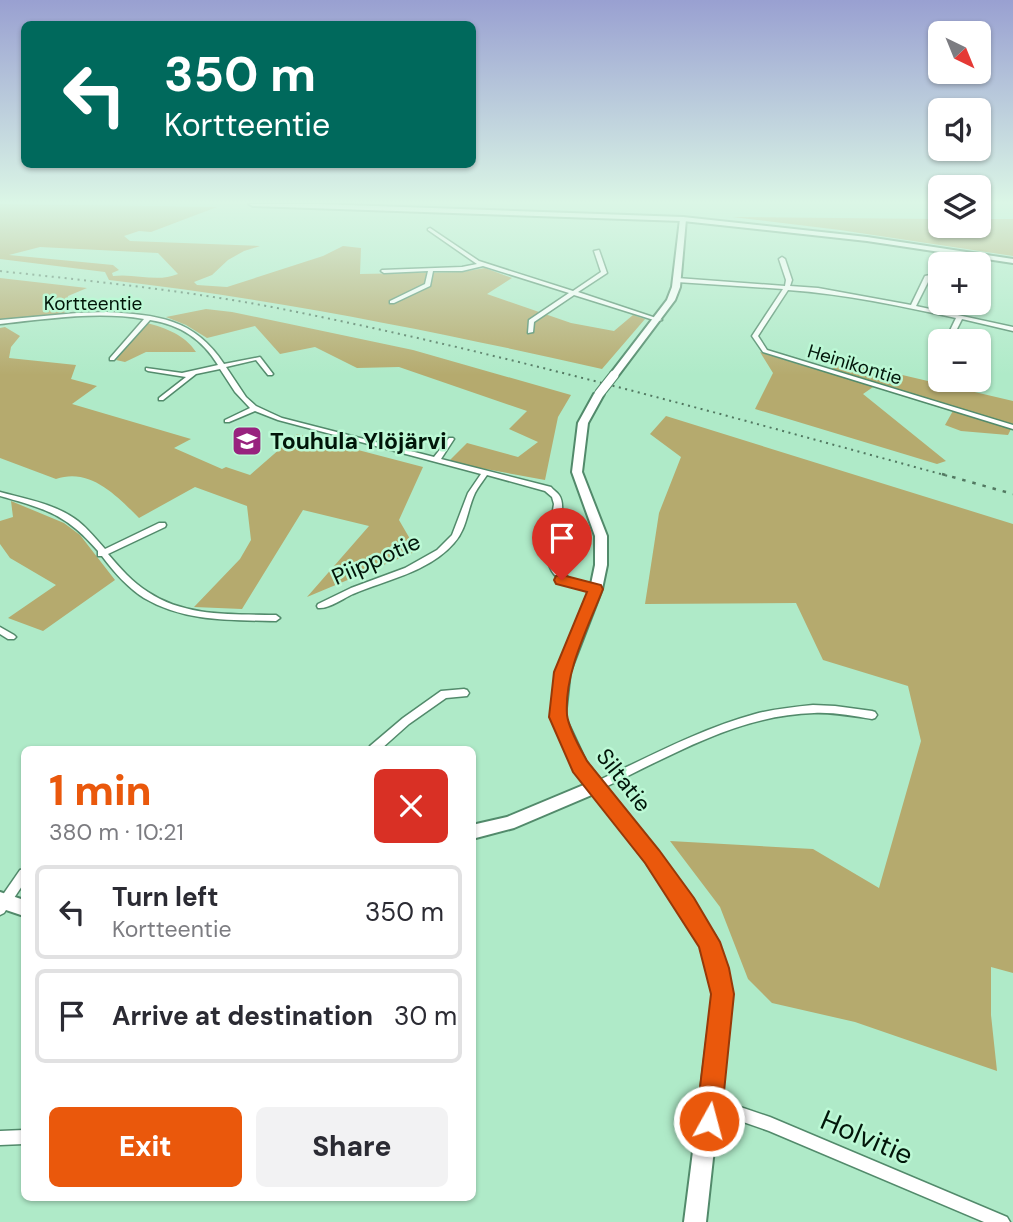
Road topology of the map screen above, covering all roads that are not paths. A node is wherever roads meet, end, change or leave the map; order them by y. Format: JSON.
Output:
{"nodes":[{"id":1,"x":480,"y":261,"type":"edge"},
{"id":2,"x":600,"y":261,"type":"edge"},
{"id":3,"x":679,"y":261,"type":"edge"},
{"id":4,"x":783,"y":261,"type":"edge"},
{"id":5,"x":485,"y":264,"type":"junction"},
{"id":6,"x":431,"y":270,"type":"junction"},
{"id":7,"x":384,"y":271,"type":"dead end"},
{"id":8,"x":928,"y":276,"type":"dead end"},
{"id":9,"x":677,"y":280,"type":"junction"},
{"id":10,"x":789,"y":286,"type":"junction"},
{"id":11,"x":573,"y":293,"type":"junction"},
{"id":12,"x":392,"y":302,"type":"dead end"},
{"id":13,"x":913,"y":307,"type":"junction"},
{"id":14,"x":960,"y":317,"type":"junction"},
{"id":15,"x":148,"y":318,"type":"junction"},
{"id":16,"x":659,"y":320,"type":"junction"},
{"id":17,"x":0,"y":322,"type":"edge"},
{"id":18,"x":954,"y":329,"type":"edge"},
{"id":19,"x":1013,"y":329,"type":"edge"},
{"id":20,"x":530,"y":332,"type":"dead end"},
{"id":21,"x":112,"y":359,"type":"dead end"},
{"id":22,"x":221,"y":365,"type":"junction"},
{"id":23,"x":148,"y":369,"type":"dead end"},
{"id":24,"x":194,"y":373,"type":"junction"},
{"id":25,"x":270,"y":374,"type":"dead end"},
{"id":26,"x":161,"y":399,"type":"dead end"},
{"id":27,"x":255,"y":408,"type":"junction"},
{"id":28,"x":226,"y":421,"type":"dead end"},
{"id":29,"x":1013,"y":427,"type":"edge"},
{"id":30,"x":451,"y":439,"type":"dead end"},
{"id":31,"x":436,"y":460,"type":"junction"},
{"id":32,"x":485,"y":473,"type":"junction"},
{"id":33,"x":0,"y":494,"type":"edge"},
{"id":34,"x":162,"y":525,"type":"dead end"},
{"id":35,"x":101,"y":554,"type":"junction"},
{"id":36,"x":596,"y":589,"type":"junction"},
{"id":37,"x":321,"y":606,"type":"dead end"},
{"id":38,"x":276,"y":618,"type":"dead end"},
{"id":39,"x":0,"y":630,"type":"edge"},
{"id":40,"x":11,"y":637,"type":"dead end"},
{"id":41,"x":464,"y":693,"type":"dead end"},
{"id":42,"x":872,"y":715,"type":"dead end"},
{"id":43,"x":377,"y":746,"type":"edge"},
{"id":44,"x":595,"y":787,"type":"junction"},
{"id":45,"x":476,"y":831,"type":"edge"},
{"id":46,"x":21,"y":878,"type":"edge"},
{"id":47,"x":2,"y":904,"type":"edge"},
{"id":48,"x":21,"y":907,"type":"edge"},
{"id":49,"x":711,"y":1104,"type":"junction"},
{"id":50,"x":21,"y":1137,"type":"edge"},
{"id":51,"x":0,"y":1138,"type":"edge"},
{"id":52,"x":695,"y":1222,"type":"edge"},
{"id":53,"x":1002,"y":1222,"type":"edge"}],
"edges":[{"from":1,"to":5,"type":"street"},
{"from":2,"to":11,"type":"street"},
{"from":3,"to":9,"type":"main road","name":"Siltatie"},
{"from":4,"to":10,"type":"street"},
{"from":5,"to":6,"type":"street"},
{"from":5,"to":11,"type":"street"},
{"from":6,"to":7,"type":"street"},
{"from":6,"to":12,"type":"street"},
{"from":8,"to":13,"type":"street"},
{"from":9,"to":10,"type":"street"},
{"from":9,"to":16,"type":"main road","name":"Siltatie"},
{"from":10,"to":13,"type":"street"},
{"from":10,"to":29,"type":"street","name":"Heinikontie"},
{"from":11,"to":16,"type":"street"},
{"from":11,"to":20,"type":"street"},
{"from":13,"to":14,"type":"street"},
{"from":14,"to":18,"type":"street"},
{"from":14,"to":19,"type":"street"},
{"from":15,"to":17,"type":"street","name":"Kortteentie"},
{"from":15,"to":21,"type":"street"},
{"from":15,"to":22,"type":"street","name":"Kortteentie"},
{"from":16,"to":36,"type":"main road","name":"Siltatie","bridge":true},
{"from":22,"to":24,"type":"street"},
{"from":22,"to":25,"type":"street"},
{"from":22,"to":27,"type":"street","name":"Kortteentie"},
{"from":23,"to":24,"type":"street"},
{"from":24,"to":26,"type":"street"},
{"from":27,"to":28,"type":"street"},
{"from":27,"to":31,"type":"street","name":"Kortteentie"},
{"from":30,"to":31,"type":"street"},
{"from":31,"to":32,"type":"street","name":"Kortteentie"},
{"from":32,"to":36,"type":"street","name":"Kortteentie"},
{"from":32,"to":37,"type":"street","name":"Piippotie"},
{"from":33,"to":35,"type":"street"},
{"from":34,"to":35,"type":"street"},
{"from":35,"to":38,"type":"street"},
{"from":36,"to":44,"type":"main road","name":"Siltatie"},
{"from":39,"to":40,"type":"street"},
{"from":41,"to":43,"type":"street"},
{"from":42,"to":44,"type":"street"},
{"from":44,"to":45,"type":"main road"},
{"from":44,"to":49,"type":"main road","name":"Siltatie"},
{"from":46,"to":47,"type":"street"},
{"from":47,"to":48,"type":"main road"},
{"from":49,"to":52,"type":"main road","name":"Siltatie"},
{"from":49,"to":53,"type":"street","name":"Holvitie"},
{"from":50,"to":51,"type":"street"}]}
